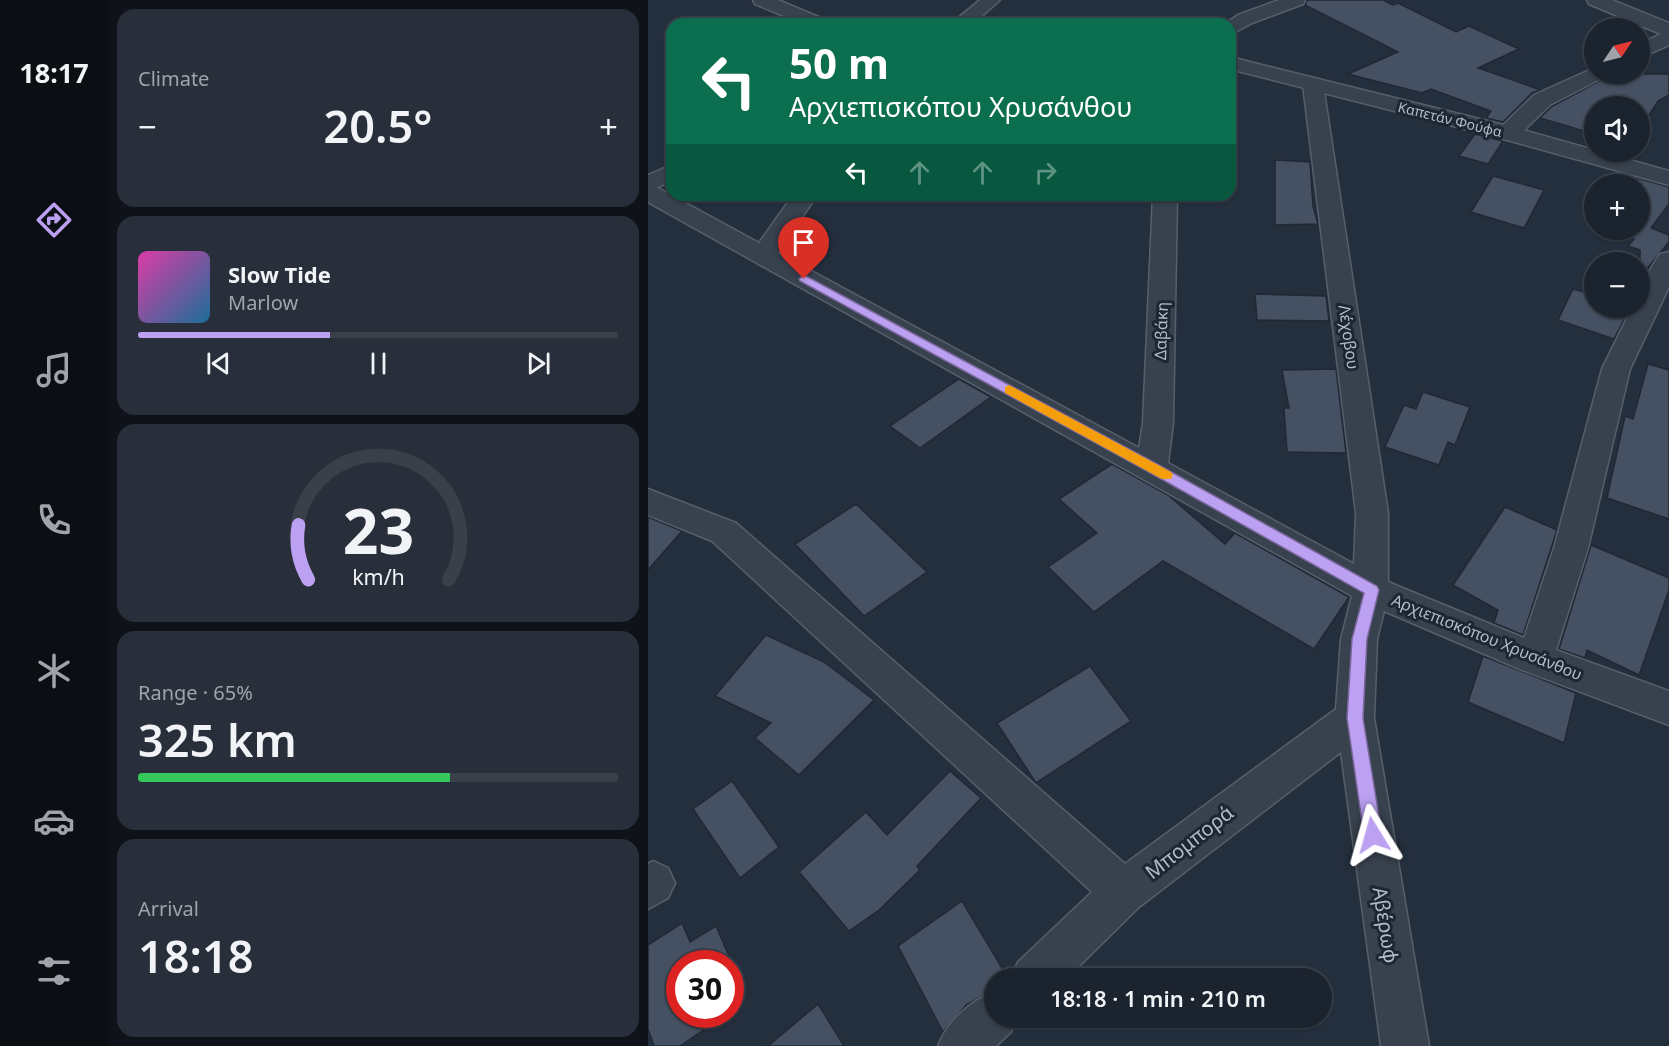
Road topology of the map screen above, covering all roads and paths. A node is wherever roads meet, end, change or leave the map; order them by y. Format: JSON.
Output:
{"nodes":[{"id":1,"x":762,"y":0,"type":"edge"},
{"id":2,"x":991,"y":0,"type":"edge"},
{"id":3,"x":1296,"y":0,"type":"edge"},
{"id":4,"x":1596,"y":0,"type":"edge"},
{"id":5,"x":805,"y":18,"type":"edge"},
{"id":6,"x":969,"y":18,"type":"edge"},
{"id":7,"x":1236,"y":25,"type":"edge"},
{"id":8,"x":1669,"y":30,"type":"edge"},
{"id":9,"x":1669,"y":37,"type":"edge"},
{"id":10,"x":1650,"y":47,"type":"edge"},
{"id":11,"x":1236,"y":65,"type":"edge"},
{"id":12,"x":1584,"y":79,"type":"edge"},
{"id":13,"x":1313,"y":85,"type":"junction"},
{"id":14,"x":1508,"y":133,"type":"junction"},
{"id":15,"x":666,"y":175,"type":"edge"},
{"id":16,"x":1669,"y":178,"type":"edge"},
{"id":17,"x":648,"y":184,"type":"edge"},
{"id":18,"x":648,"y":192,"type":"edge"},
{"id":19,"x":801,"y":201,"type":"edge"},
{"id":20,"x":1165,"y":201,"type":"edge"},
{"id":21,"x":764,"y":256,"type":"junction"},
{"id":22,"x":1669,"y":260,"type":"edge"},
{"id":23,"x":1152,"y":467,"type":"junction"},
{"id":24,"x":648,"y":502,"type":"edge"},
{"id":25,"x":1371,"y":590,"type":"junction"},
{"id":26,"x":1535,"y":659,"type":"junction"},
{"id":27,"x":1669,"y":708,"type":"edge"},
{"id":28,"x":1355,"y":718,"type":"junction"},
{"id":29,"x":1124,"y":892,"type":"junction"},
{"id":30,"x":1044,"y":968,"type":"edge"},
{"id":31,"x":984,"y":1025,"type":"edge"},
{"id":32,"x":962,"y":1046,"type":"edge"},
{"id":33,"x":1405,"y":1046,"type":"edge"}],
"edges":[{"from":1,"to":5,"type":"street"},
{"from":2,"to":6,"type":"street"},
{"from":3,"to":7,"type":"street"},
{"from":4,"to":8,"type":"street"},
{"from":9,"to":10,"type":"street"},
{"from":11,"to":13,"type":"street","name":"Καπετάν Φούφα"},
{"from":12,"to":14,"type":"street"},
{"from":13,"to":14,"type":"street","name":"Καπετάν Φούφα"},
{"from":13,"to":25,"type":"street","name":"Λέχοβου"},
{"from":14,"to":16,"type":"street","name":"Καπετάν Φούφα"},
{"from":15,"to":17,"type":"street"},
{"from":18,"to":21,"type":"street","name":"Αρχιεπισκόπου Χρυσάνθου"},
{"from":19,"to":21,"type":"street"},
{"from":20,"to":23,"type":"street","name":"Δαβάκη"},
{"from":21,"to":23,"type":"street","name":"Αρχιεπισκόπου Χρυσάνθου"},
{"from":22,"to":26,"type":"street"},
{"from":23,"to":25,"type":"street","name":"Αρχιεπισκόπου Χρυσάνθου"},
{"from":24,"to":29,"type":"street"},
{"from":25,"to":26,"type":"street","name":"Αρχιεπισκόπου Χρυσάνθου"},
{"from":25,"to":28,"type":"street","name":"Αβέρωφ"},
{"from":26,"to":27,"type":"street","name":"Αρχιεπισκόπου Χρυσάνθου"},
{"from":28,"to":29,"type":"street","name":"Μπομπορά"},
{"from":28,"to":33,"type":"street","name":"Αβέρωφ"},
{"from":29,"to":30,"type":"street","name":"Μπομπορά"},
{"from":31,"to":32,"type":"street"}]}
